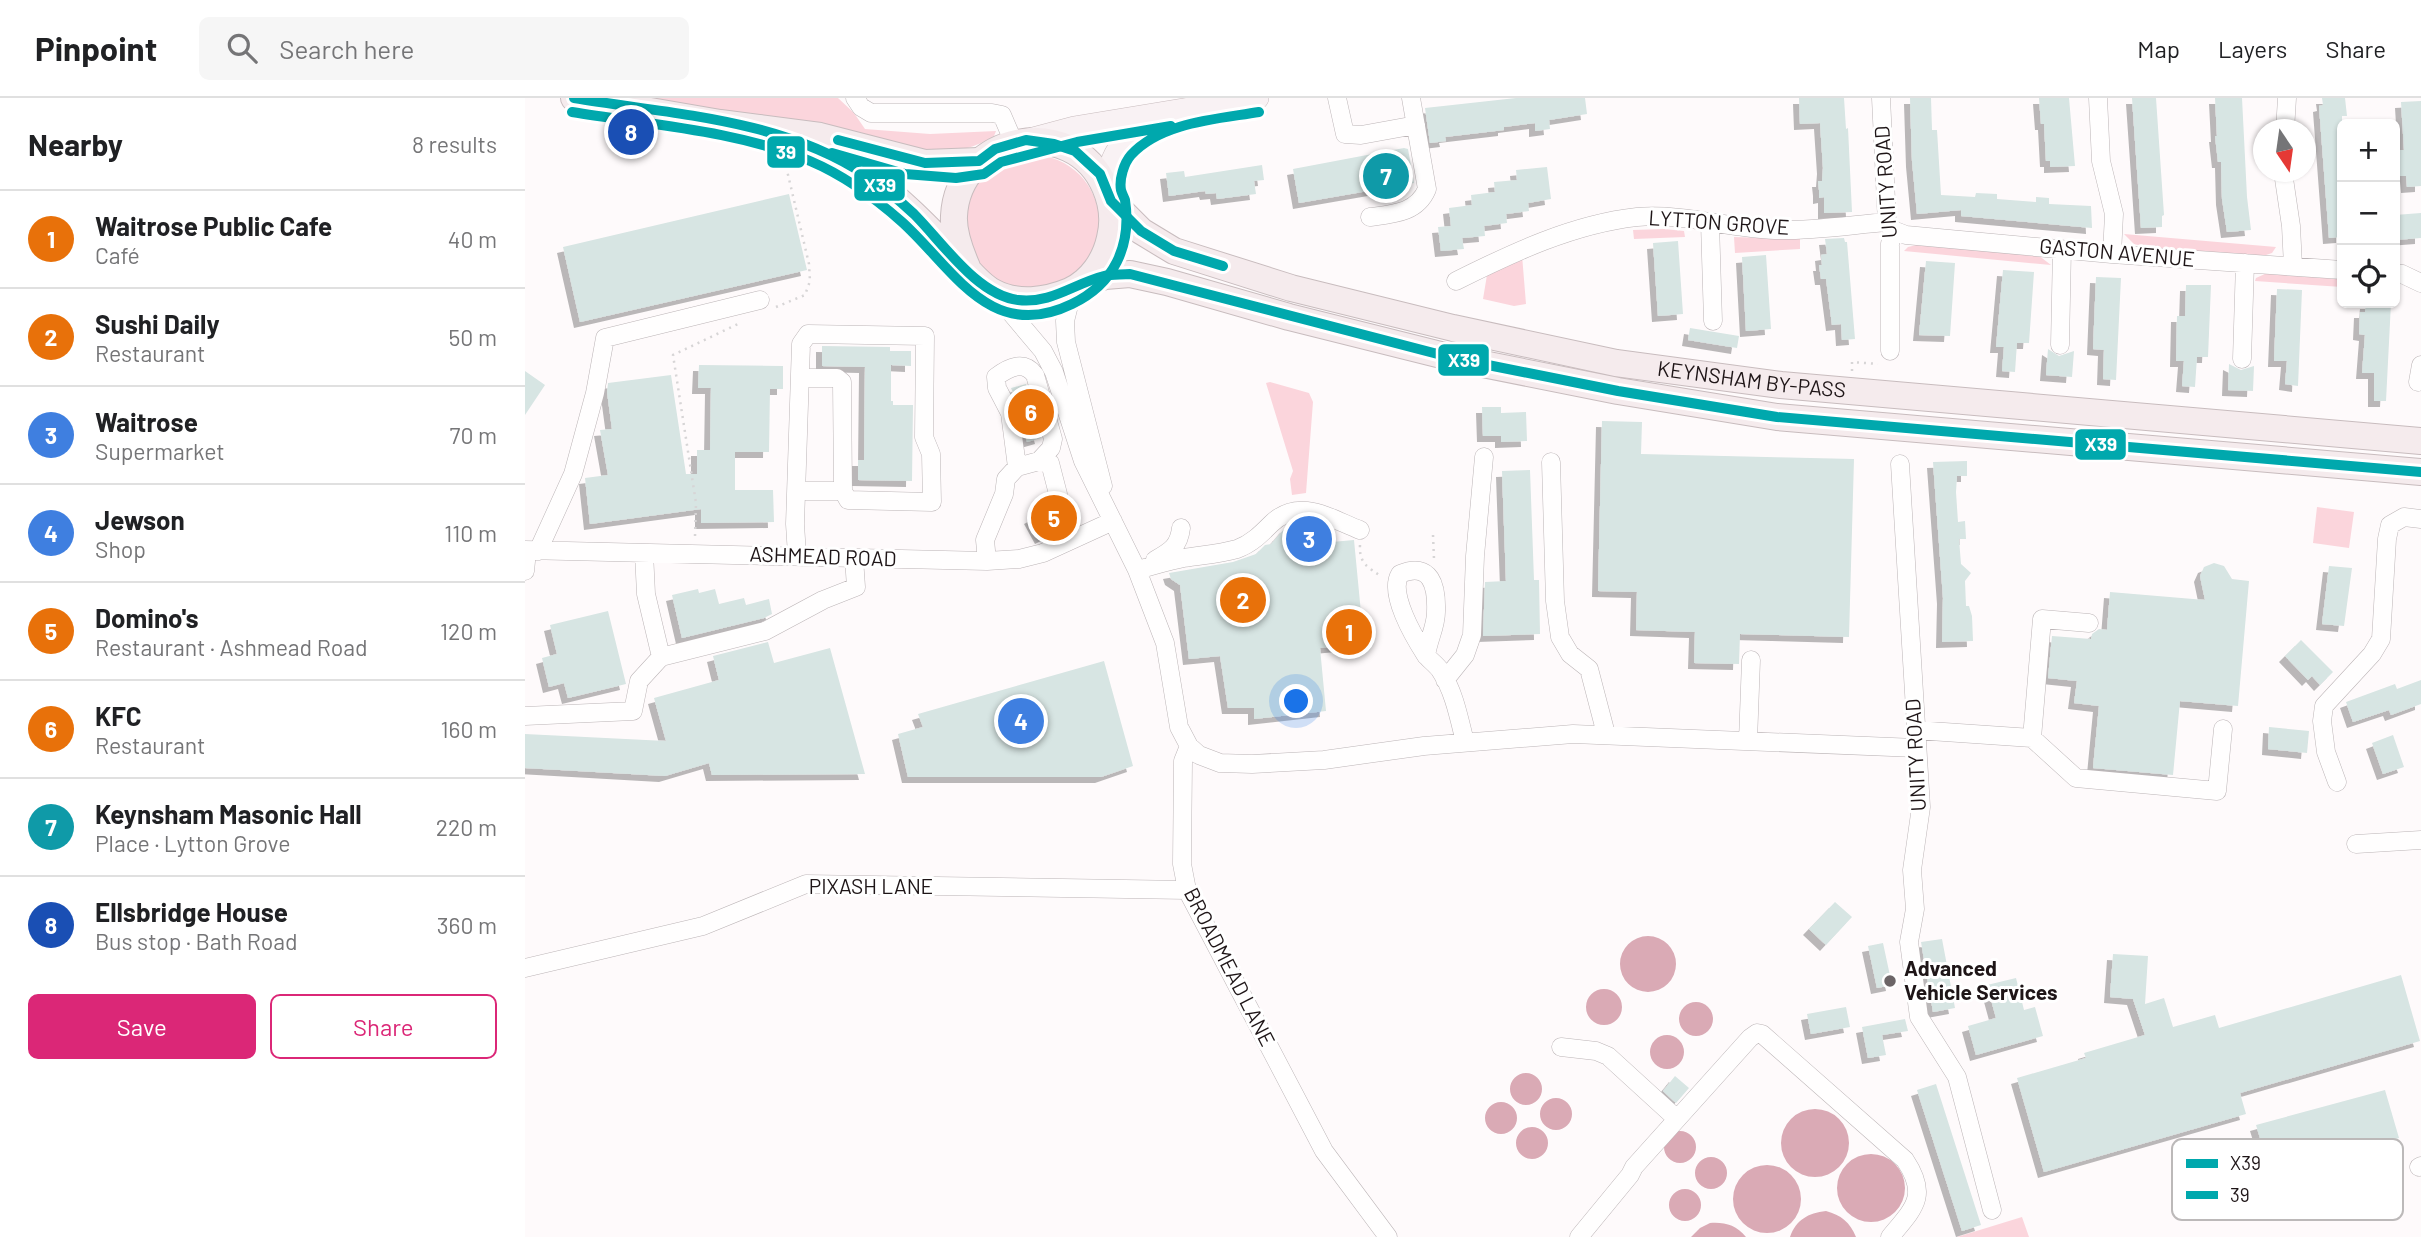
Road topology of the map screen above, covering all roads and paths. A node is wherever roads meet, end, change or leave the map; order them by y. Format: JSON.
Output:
{"nodes":[{"id":1,"x":574,"y":98,"type":"edge"},
{"id":2,"x":855,"y":98,"type":"edge"},
{"id":3,"x":1257,"y":98,"type":"edge"},
{"id":4,"x":1337,"y":98,"type":"edge"},
{"id":5,"x":1411,"y":98,"type":"edge"},
{"id":6,"x":1881,"y":98,"type":"edge"},
{"id":7,"x":2098,"y":98,"type":"edge"},
{"id":8,"x":2287,"y":98,"type":"edge"},
{"id":9,"x":895,"y":106,"type":"edge"},
{"id":10,"x":1001,"y":106,"type":"edge"},
{"id":11,"x":1183,"y":110,"type":"junction"},
{"id":12,"x":2286,"y":119,"type":"edge"},
{"id":13,"x":1416,"y":125,"type":"junction"},
{"id":14,"x":758,"y":128,"type":"junction"},
{"id":15,"x":1020,"y":142,"type":"junction"},
{"id":16,"x":784,"y":159,"type":"dead end"},
{"id":17,"x":979,"y":161,"type":"junction"},
{"id":18,"x":2284,"y":182,"type":"edge"},
{"id":19,"x":1109,"y":196,"type":"junction"},
{"id":20,"x":1370,"y":218,"type":"dead end"},
{"id":21,"x":1710,"y":223,"type":"junction"},
{"id":22,"x":1890,"y":226,"type":"junction"},
{"id":23,"x":2062,"y":249,"type":"junction"},
{"id":24,"x":2112,"y":254,"type":"junction"},
{"id":25,"x":2245,"y":263,"type":"junction"},
{"id":26,"x":2293,"y":266,"type":"junction"},
{"id":27,"x":967,"y":267,"type":"junction"},
{"id":28,"x":2337,"y":270,"type":"edge"},
{"id":29,"x":2400,"y":274,"type":"edge"},
{"id":30,"x":1456,"y":281,"type":"dead end"},
{"id":31,"x":2421,"y":284,"type":"edge"},
{"id":32,"x":1078,"y":287,"type":"junction"},
{"id":33,"x":994,"y":293,"type":"junction"},
{"id":34,"x":765,"y":305,"type":"joint"},
{"id":35,"x":746,"y":321,"type":"dead end"},
{"id":36,"x":1713,"y":321,"type":"dead end"},
{"id":37,"x":2060,"y":345,"type":"dead end"},
{"id":38,"x":1890,"y":351,"type":"joint"},
{"id":39,"x":2242,"y":359,"type":"dead end"},
{"id":40,"x":1852,"y":374,"type":"dead end"},
{"id":41,"x":800,"y":378,"type":"junction"},
{"id":42,"x":2421,"y":441,"type":"edge"},
{"id":43,"x":1484,"y":457,"type":"dead end"},
{"id":44,"x":1039,"y":461,"type":"junction"},
{"id":45,"x":1551,"y":462,"type":"dead end"},
{"id":46,"x":1900,"y":464,"type":"dead end"},
{"id":47,"x":1017,"y":467,"type":"junction"},
{"id":48,"x":2421,"y":472,"type":"edge"},
{"id":49,"x":798,"y":491,"type":"junction"},
{"id":50,"x":843,"y":491,"type":"junction"},
{"id":51,"x":1058,"y":494,"type":"dead end"},
{"id":52,"x":1111,"y":517,"type":"junction"},
{"id":53,"x":2421,"y":519,"type":"edge"},
{"id":54,"x":1360,"y":530,"type":"joint"},
{"id":55,"x":1433,"y":535,"type":"dead end"},
{"id":56,"x":530,"y":551,"type":"edge"},
{"id":57,"x":1226,"y":552,"type":"junction"},
{"id":58,"x":643,"y":553,"type":"junction"},
{"id":59,"x":695,"y":554,"type":"junction"},
{"id":60,"x":797,"y":555,"type":"junction"},
{"id":61,"x":854,"y":558,"type":"junction"},
{"id":62,"x":987,"y":561,"type":"junction"},
{"id":63,"x":1137,"y":570,"type":"junction"},
{"id":64,"x":525,"y":571,"type":"edge"},
{"id":65,"x":1432,"y":579,"type":"junction"},
{"id":66,"x":1396,"y":587,"type":"junction"},
{"id":67,"x":2089,"y":623,"type":"dead end"},
{"id":68,"x":1426,"y":656,"type":"junction"},
{"id":69,"x":661,"y":657,"type":"junction"},
{"id":70,"x":1751,"y":660,"type":"dead end"},
{"id":71,"x":1445,"y":680,"type":"junction"},
{"id":72,"x":525,"y":716,"type":"edge"},
{"id":73,"x":2223,"y":729,"type":"dead end"},
{"id":74,"x":1606,"y":734,"type":"junction"},
{"id":75,"x":2032,"y":738,"type":"junction"},
{"id":76,"x":1916,"y":739,"type":"junction"},
{"id":77,"x":1748,"y":741,"type":"junction"},
{"id":78,"x":1465,"y":742,"type":"junction"},
{"id":79,"x":1189,"y":746,"type":"junction"},
{"id":80,"x":2337,"y":782,"type":"dead end"},
{"id":81,"x":2421,"y":840,"type":"edge"},
{"id":82,"x":2356,"y":844,"type":"dead end"},
{"id":83,"x":1187,"y":890,"type":"junction"},
{"id":84,"x":525,"y":968,"type":"edge"},
{"id":85,"x":1561,"y":1047,"type":"dead end"},
{"id":86,"x":1677,"y":1119,"type":"junction"},
{"id":87,"x":1992,"y":1210,"type":"dead end"},
{"id":88,"x":1388,"y":1237,"type":"edge"},
{"id":89,"x":1579,"y":1237,"type":"edge"},
{"id":90,"x":1890,"y":1237,"type":"edge"}],
"edges":[{"from":1,"to":14,"type":"highway"},
{"from":2,"to":9,"type":"street"},
{"from":3,"to":11,"type":"main road"},
{"from":4,"to":13,"type":"street"},
{"from":5,"to":13,"type":"street"},
{"from":6,"to":22,"type":"street","name":"UNITY ROAD"},
{"from":7,"to":24,"type":"street"},
{"from":8,"to":12,"type":"street"},
{"from":9,"to":10,"type":"street"},
{"from":10,"to":15,"type":"street"},
{"from":11,"to":15,"type":"main road"},
{"from":11,"to":19,"type":"main road"},
{"from":13,"to":20,"type":"street"},
{"from":14,"to":17,"type":"highway"},
{"from":14,"to":27,"type":"highway"},
{"from":15,"to":17,"type":"highway"},
{"from":15,"to":19,"type":"highway"},
{"from":16,"to":34,"type":"path"},
{"from":17,"to":27,"type":"highway"},
{"from":18,"to":26,"type":"street"},
{"from":19,"to":32,"type":"highway"},
{"from":19,"to":42,"type":"highway","name":"KEYNSHAM BY-PASS"},
{"from":21,"to":22,"type":"street","name":"LYTTON GROVE"},
{"from":21,"to":30,"type":"street","name":"LYTTON GROVE"},
{"from":21,"to":36,"type":"street"},
{"from":22,"to":23,"type":"street","name":"GASTON AVENUE"},
{"from":22,"to":38,"type":"street","name":"UNITY ROAD"},
{"from":23,"to":24,"type":"street","name":"GASTON AVENUE"},
{"from":23,"to":37,"type":"street"},
{"from":24,"to":25,"type":"street","name":"GASTON AVENUE"},
{"from":25,"to":26,"type":"street","name":"GASTON AVENUE"},
{"from":25,"to":39,"type":"street"},
{"from":26,"to":28,"type":"street","name":"GASTON AVENUE"},
{"from":27,"to":33,"type":"highway"},
{"from":29,"to":31,"type":"street"},
{"from":32,"to":33,"type":"highway"},
{"from":32,"to":48,"type":"highway","name":"KEYNSHAM BY-PASS"},
{"from":32,"to":52,"type":"street"},
{"from":33,"to":52,"type":"street"},
{"from":34,"to":56,"type":"street"},
{"from":35,"to":59,"type":"path"},
{"from":38,"to":40,"type":"path"},
{"from":41,"to":49,"type":"street"},
{"from":41,"to":50,"type":"street"},
{"from":41,"to":50,"type":"street"},
{"from":43,"to":71,"type":"street"},
{"from":44,"to":47,"type":"street"},
{"from":44,"to":47,"type":"street"},
{"from":44,"to":51,"type":"street"},
{"from":45,"to":74,"type":"street"},
{"from":46,"to":76,"type":"street","name":"UNITY ROAD"},
{"from":47,"to":62,"type":"street"},
{"from":49,"to":50,"type":"street"},
{"from":49,"to":60,"type":"street"},
{"from":52,"to":62,"type":"street","name":"ASHMEAD ROAD"},
{"from":52,"to":63,"type":"street"},
{"from":53,"to":80,"type":"street"},
{"from":54,"to":57,"type":"street"},
{"from":54,"to":66,"type":"path"},
{"from":55,"to":65,"type":"path"},
{"from":56,"to":58,"type":"street","name":"ASHMEAD ROAD"},
{"from":56,"to":64,"type":"street"},
{"from":57,"to":63,"type":"street"},
{"from":57,"to":63,"type":"street"},
{"from":58,"to":59,"type":"street","name":"ASHMEAD ROAD"},
{"from":58,"to":69,"type":"street"},
{"from":59,"to":60,"type":"street","name":"ASHMEAD ROAD"},
{"from":60,"to":61,"type":"street","name":"ASHMEAD ROAD"},
{"from":61,"to":62,"type":"street","name":"ASHMEAD ROAD"},
{"from":61,"to":69,"type":"street"},
{"from":63,"to":79,"type":"street"},
{"from":65,"to":66,"type":"street"},
{"from":65,"to":68,"type":"street"},
{"from":66,"to":68,"type":"street"},
{"from":67,"to":75,"type":"street"},
{"from":68,"to":71,"type":"street"},
{"from":69,"to":72,"type":"street"},
{"from":70,"to":77,"type":"street"},
{"from":71,"to":78,"type":"street"},
{"from":73,"to":75,"type":"street"},
{"from":74,"to":77,"type":"street"},
{"from":74,"to":78,"type":"street"},
{"from":75,"to":76,"type":"street"},
{"from":76,"to":77,"type":"street"},
{"from":76,"to":87,"type":"street","name":"UNITY ROAD"},
{"from":78,"to":79,"type":"street"},
{"from":79,"to":83,"type":"street","name":"BROADMEAD LANE"},
{"from":81,"to":82,"type":"street"},
{"from":83,"to":84,"type":"street","name":"PIXASH LANE"},
{"from":83,"to":88,"type":"street","name":"BROADMEAD LANE"},
{"from":85,"to":86,"type":"street"},
{"from":86,"to":89,"type":"street"},
{"from":86,"to":90,"type":"street"}]}
